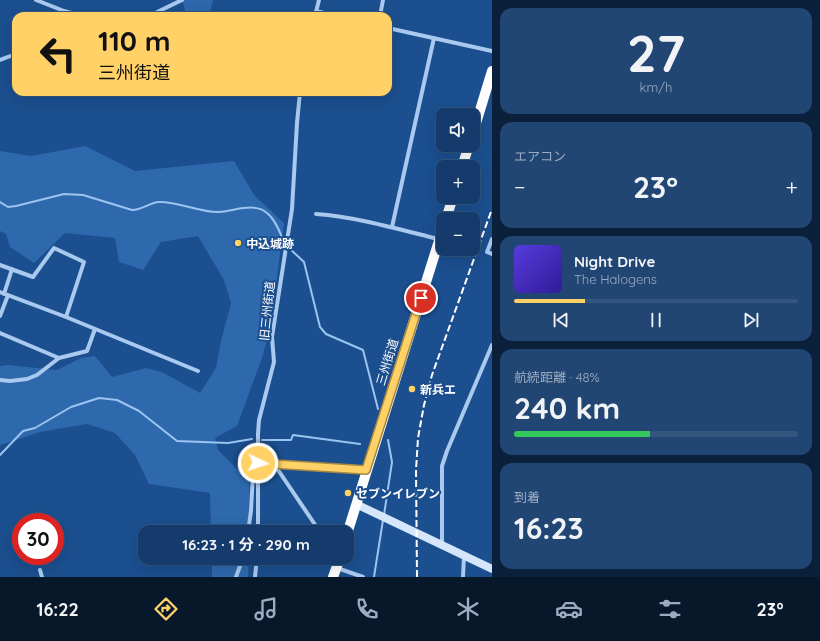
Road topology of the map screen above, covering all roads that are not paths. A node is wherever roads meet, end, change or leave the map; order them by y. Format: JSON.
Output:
{"nodes":[{"id":1,"x":36,"y":0,"type":"edge"},
{"id":2,"x":182,"y":0,"type":"edge"},
{"id":3,"x":319,"y":0,"type":"edge"},
{"id":4,"x":383,"y":0,"type":"edge"},
{"id":5,"x":68,"y":12,"type":"edge"},
{"id":6,"x":157,"y":12,"type":"edge"},
{"id":7,"x":316,"y":12,"type":"edge"},
{"id":8,"x":381,"y":12,"type":"edge"},
{"id":9,"x":392,"y":29,"type":"edge"},
{"id":10,"x":434,"y":38,"type":"junction"},
{"id":11,"x":492,"y":51,"type":"edge"},
{"id":12,"x":12,"y":56,"type":"edge"},
{"id":13,"x":0,"y":60,"type":"edge"},
{"id":14,"x":492,"y":71,"type":"edge"},
{"id":15,"x":299,"y":96,"type":"edge"},
{"id":16,"x":480,"y":110,"type":"edge"},
{"id":17,"x":316,"y":214,"type":"dead end"},
{"id":18,"x":392,"y":227,"type":"junction"},
{"id":19,"x":436,"y":239,"type":"edge"},
{"id":20,"x":492,"y":239,"type":"edge"},
{"id":21,"x":492,"y":254,"type":"edge"},
{"id":22,"x":436,"y":255,"type":"edge"},
{"id":23,"x":0,"y":265,"type":"edge"},
{"id":24,"x":12,"y":269,"type":"junction"},
{"id":25,"x":4,"y":294,"type":"edge"},
{"id":26,"x":0,"y":316,"type":"edge"},
{"id":27,"x":66,"y":317,"type":"junction"},
{"id":28,"x":95,"y":329,"type":"junction"},
{"id":29,"x":0,"y":333,"type":"edge"},
{"id":30,"x":492,"y":345,"type":"edge"},
{"id":31,"x":59,"y":358,"type":"junction"},
{"id":32,"x":198,"y":371,"type":"dead end"},
{"id":33,"x":0,"y":380,"type":"edge"},
{"id":34,"x":258,"y":463,"type":"junction"},
{"id":35,"x":274,"y":464,"type":"junction"},
{"id":36,"x":366,"y":470,"type":"junction"},
{"id":37,"x":356,"y":504,"type":"junction"},
{"id":38,"x":249,"y":525,"type":"edge"},
{"id":39,"x":258,"y":525,"type":"edge"},
{"id":40,"x":315,"y":525,"type":"edge"},
{"id":41,"x":350,"y":525,"type":"edge"},
{"id":42,"x":442,"y":545,"type":"junction"},
{"id":43,"x":464,"y":556,"type":"junction"},
{"id":44,"x":240,"y":565,"type":"edge"},
{"id":45,"x":256,"y":565,"type":"edge"},
{"id":46,"x":339,"y":565,"type":"edge"},
{"id":47,"x":492,"y":569,"type":"edge"},
{"id":48,"x":40,"y":570,"type":"dead end"},
{"id":49,"x":42,"y":577,"type":"edge"},
{"id":50,"x":236,"y":577,"type":"edge"},
{"id":51,"x":255,"y":577,"type":"edge"},
{"id":52,"x":363,"y":577,"type":"edge"},
{"id":53,"x":463,"y":577,"type":"edge"}],
"edges":[{"from":1,"to":5,"type":"street"},
{"from":2,"to":6,"type":"street"},
{"from":3,"to":7,"type":"street"},
{"from":4,"to":8,"type":"street"},
{"from":9,"to":10,"type":"street"},
{"from":10,"to":11,"type":"street"},
{"from":10,"to":18,"type":"street"},
{"from":12,"to":13,"type":"street"},
{"from":14,"to":16,"type":"highway"},
{"from":15,"to":34,"type":"street","name":"旧三州街道"},
{"from":17,"to":18,"type":"street"},
{"from":18,"to":19,"type":"street"},
{"from":20,"to":21,"type":"street"},
{"from":22,"to":36,"type":"highway","name":"三州街道"},
{"from":23,"to":24,"type":"street"},
{"from":24,"to":25,"type":"street"},
{"from":24,"to":27,"type":"street"},
{"from":25,"to":26,"type":"street"},
{"from":25,"to":27,"type":"street"},
{"from":27,"to":28,"type":"street"},
{"from":28,"to":31,"type":"street"},
{"from":28,"to":32,"type":"street"},
{"from":29,"to":31,"type":"street"},
{"from":30,"to":42,"type":"street"},
{"from":31,"to":33,"type":"street"},
{"from":34,"to":35,"type":"street"},
{"from":34,"to":38,"type":"street"},
{"from":34,"to":39,"type":"street","name":"旧三州街道"},
{"from":35,"to":36,"type":"street"},
{"from":35,"to":40,"type":"street"},
{"from":36,"to":37,"type":"highway","name":"三州街道"},
{"from":37,"to":41,"type":"highway","name":"三州街道"},
{"from":37,"to":42,"type":"street"},
{"from":42,"to":43,"type":"street"},
{"from":43,"to":47,"type":"street"},
{"from":43,"to":53,"type":"street"},
{"from":44,"to":50,"type":"street"},
{"from":45,"to":51,"type":"street"},
{"from":46,"to":52,"type":"street"},
{"from":48,"to":49,"type":"street"}]}
